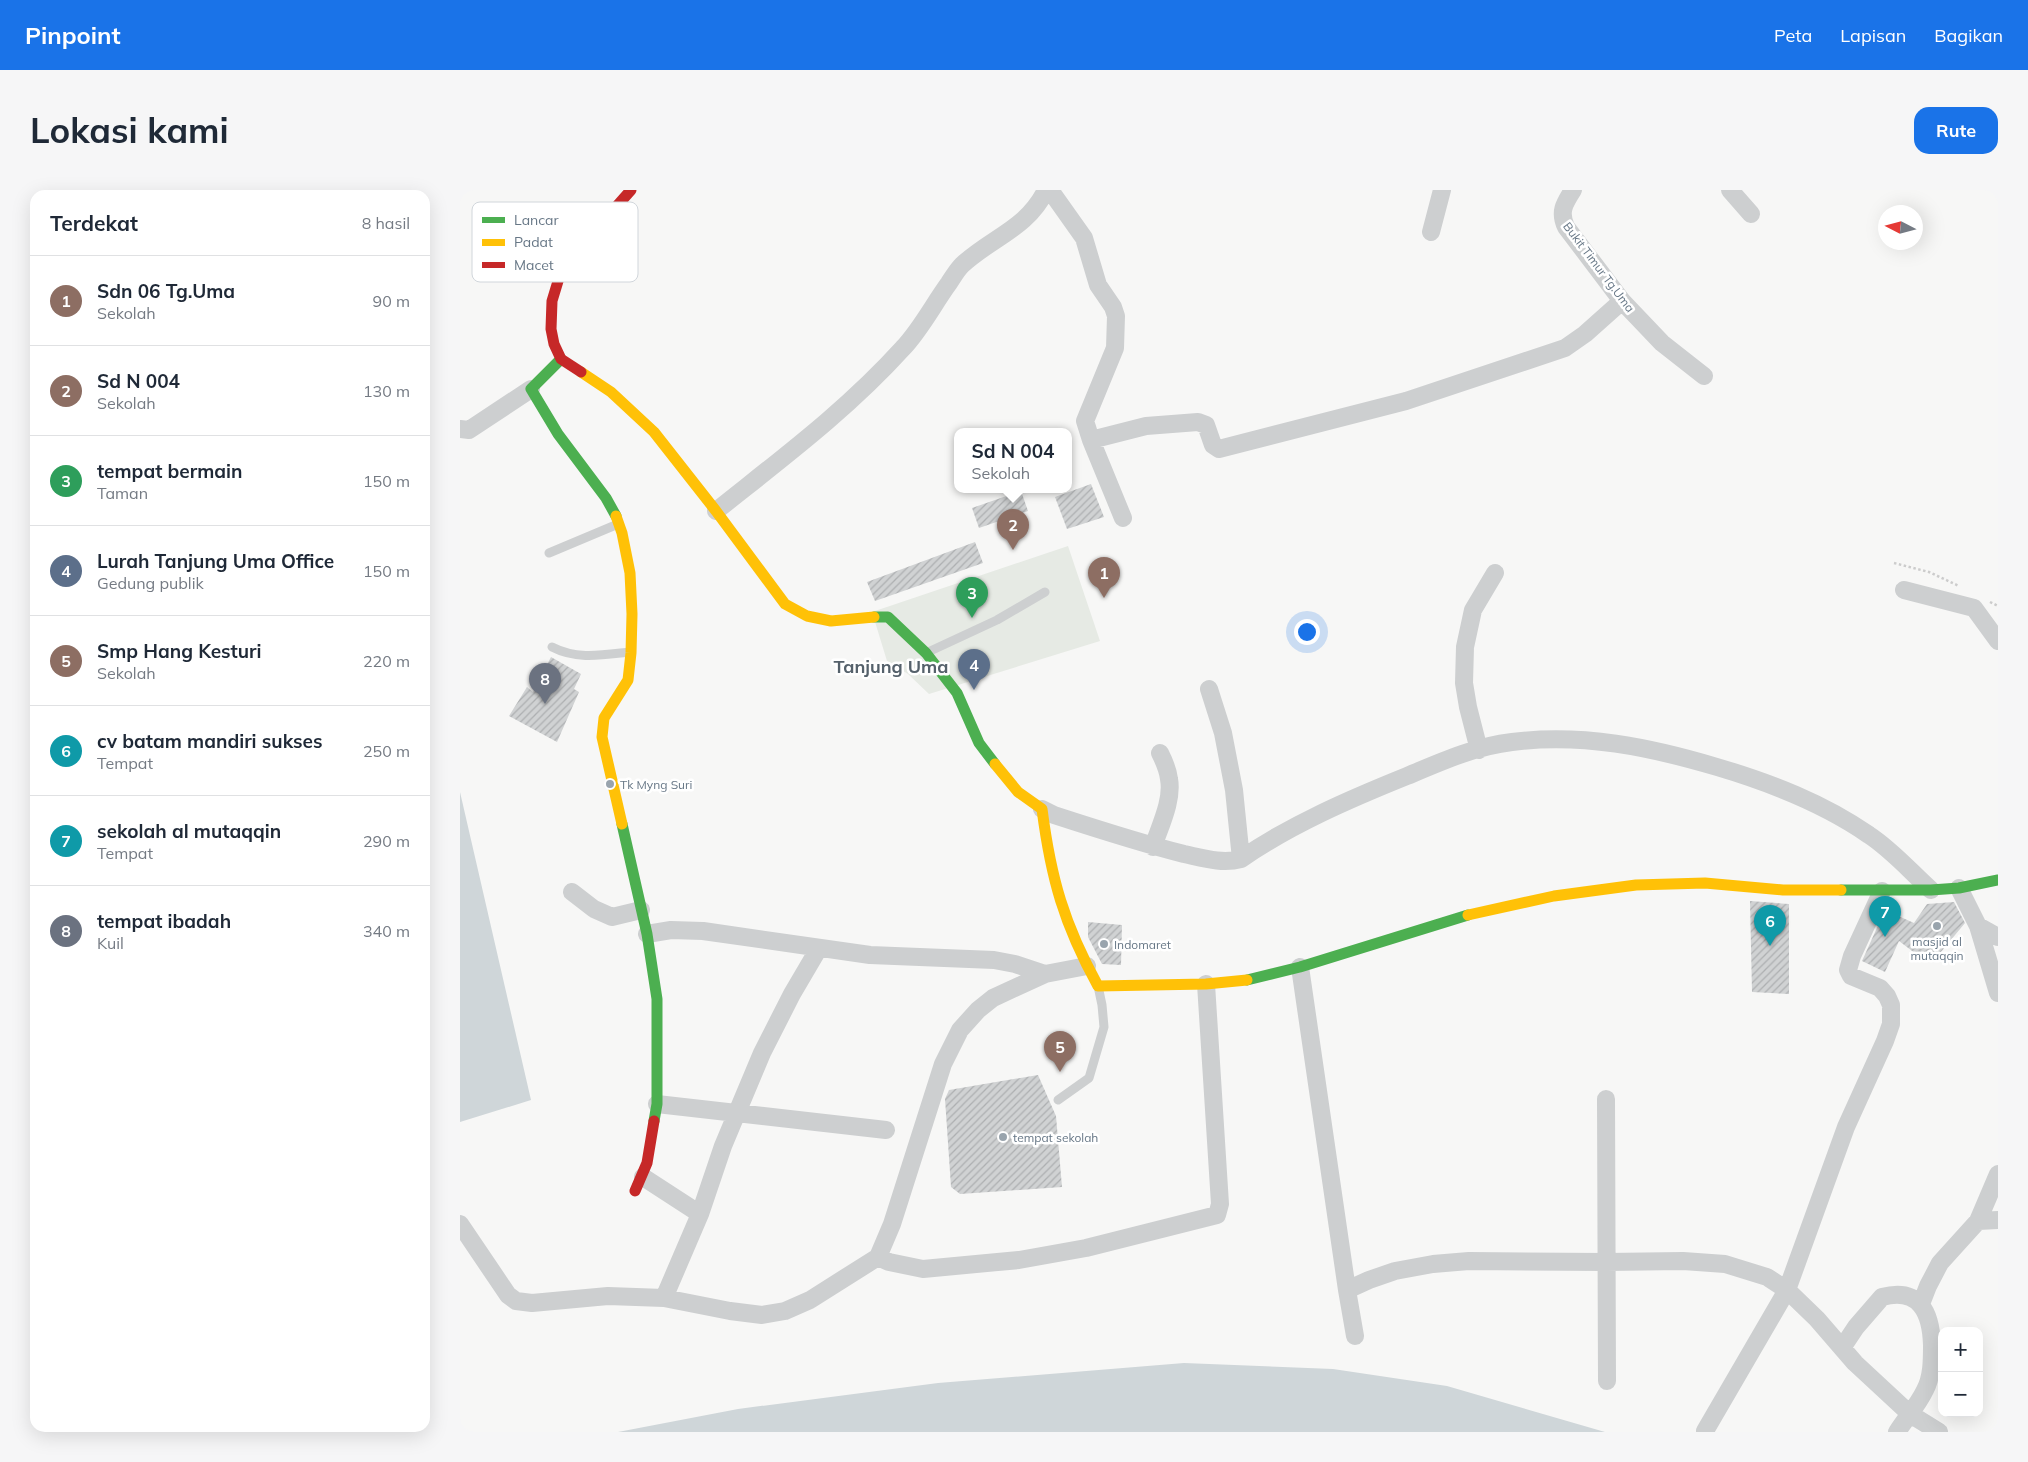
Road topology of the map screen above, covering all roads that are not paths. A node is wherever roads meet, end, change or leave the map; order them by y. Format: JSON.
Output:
{"nodes":[{"id":1,"x":631,"y":190,"type":"edge"},
{"id":2,"x":1046,"y":190,"type":"edge"},
{"id":3,"x":1050,"y":190,"type":"edge"},
{"id":4,"x":1442,"y":190,"type":"edge"},
{"id":5,"x":1573,"y":190,"type":"edge"},
{"id":6,"x":1730,"y":190,"type":"edge"},
{"id":7,"x":620,"y":202,"type":"edge"},
{"id":8,"x":1751,"y":214,"type":"dead end"},
{"id":9,"x":1431,"y":232,"type":"dead end"},
{"id":10,"x":558,"y":282,"type":"edge"},
{"id":11,"x":1622,"y":302,"type":"junction"},
{"id":12,"x":561,"y":359,"type":"junction"},
{"id":13,"x":1704,"y":376,"type":"dead end"},
{"id":14,"x":531,"y":389,"type":"junction"},
{"id":15,"x":460,"y":429,"type":"edge"},
{"id":16,"x":1091,"y":440,"type":"junction"},
{"id":17,"x":716,"y":511,"type":"junction"},
{"id":18,"x":1123,"y":518,"type":"dead end"},
{"id":19,"x":618,"y":524,"type":"junction"},
{"id":20,"x":548,"y":553,"type":"dead end"},
{"id":21,"x":1495,"y":574,"type":"dead end"},
{"id":22,"x":1904,"y":590,"type":"dead end"},
{"id":23,"x":1045,"y":592,"type":"dead end"},
{"id":24,"x":1998,"y":641,"type":"edge"},
{"id":25,"x":552,"y":647,"type":"dead end"},
{"id":26,"x":631,"y":652,"type":"junction"},
{"id":27,"x":926,"y":653,"type":"junction"},
{"id":28,"x":1209,"y":690,"type":"dead end"},
{"id":29,"x":1479,"y":750,"type":"junction"},
{"id":30,"x":1160,"y":753,"type":"dead end"},
{"id":31,"x":1042,"y":809,"type":"junction"},
{"id":32,"x":1154,"y":847,"type":"junction"},
{"id":33,"x":1241,"y":859,"type":"junction"},
{"id":34,"x":1998,"y":880,"type":"edge"},
{"id":35,"x":1959,"y":888,"type":"junction"},
{"id":36,"x":1932,"y":890,"type":"junction"},
{"id":37,"x":1882,"y":891,"type":"junction"},
{"id":38,"x":572,"y":892,"type":"dead end"},
{"id":39,"x":642,"y":910,"type":"junction"},
{"id":40,"x":1978,"y":926,"type":"junction"},
{"id":41,"x":646,"y":934,"type":"junction"},
{"id":42,"x":1998,"y":937,"type":"edge"},
{"id":43,"x":819,"y":948,"type":"junction"},
{"id":44,"x":1087,"y":966,"type":"junction"},
{"id":45,"x":1300,"y":966,"type":"junction"},
{"id":46,"x":1045,"y":974,"type":"junction"},
{"id":47,"x":1206,"y":984,"type":"junction"},
{"id":48,"x":1098,"y":986,"type":"junction"},
{"id":49,"x":1998,"y":993,"type":"edge"},
{"id":50,"x":1606,"y":1099,"type":"dead end"},
{"id":51,"x":1058,"y":1100,"type":"dead end"},
{"id":52,"x":657,"y":1104,"type":"junction"},
{"id":53,"x":737,"y":1114,"type":"junction"},
{"id":54,"x":886,"y":1130,"type":"dead end"},
{"id":55,"x":1998,"y":1174,"type":"edge"},
{"id":56,"x":639,"y":1184,"type":"joint"},
{"id":57,"x":700,"y":1214,"type":"junction"},
{"id":58,"x":1998,"y":1220,"type":"edge"},
{"id":59,"x":1978,"y":1221,"type":"junction"},
{"id":60,"x":460,"y":1224,"type":"edge"},
{"id":61,"x":878,"y":1257,"type":"junction"},
{"id":62,"x":1606,"y":1262,"type":"junction"},
{"id":63,"x":1347,"y":1290,"type":"junction"},
{"id":64,"x":1787,"y":1290,"type":"junction"},
{"id":65,"x":664,"y":1298,"type":"junction"},
{"id":66,"x":1921,"y":1304,"type":"junction"},
{"id":67,"x":1355,"y":1336,"type":"dead end"},
{"id":68,"x":1842,"y":1348,"type":"junction"},
{"id":69,"x":1607,"y":1381,"type":"dead end"},
{"id":70,"x":1910,"y":1414,"type":"junction"},
{"id":71,"x":1705,"y":1431,"type":"edge"},
{"id":72,"x":1897,"y":1432,"type":"edge"},
{"id":73,"x":1939,"y":1432,"type":"edge"}],
"edges":[{"from":1,"to":7,"type":"street"},
{"from":2,"to":17,"type":"street"},
{"from":3,"to":16,"type":"street"},
{"from":4,"to":9,"type":"street"},
{"from":5,"to":11,"type":"street","name":"Bukit Timur Tg.Uma"},
{"from":6,"to":8,"type":"street"},
{"from":10,"to":12,"type":"street"},
{"from":11,"to":13,"type":"street","name":"Bukit Timur Tg.Uma"},
{"from":11,"to":16,"type":"street"},
{"from":12,"to":14,"type":"street"},
{"from":12,"to":17,"type":"street"},
{"from":14,"to":15,"type":"street"},
{"from":14,"to":19,"type":"street"},
{"from":16,"to":18,"type":"street"},
{"from":17,"to":27,"type":"street"},
{"from":19,"to":20,"type":"lane"},
{"from":19,"to":26,"type":"street"},
{"from":21,"to":29,"type":"street"},
{"from":22,"to":24,"type":"street"},
{"from":23,"to":27,"type":"lane"},
{"from":25,"to":26,"type":"lane"},
{"from":26,"to":39,"type":"street"},
{"from":27,"to":31,"type":"street"},
{"from":28,"to":33,"type":"street"},
{"from":29,"to":33,"type":"street"},
{"from":29,"to":36,"type":"street"},
{"from":30,"to":32,"type":"street"},
{"from":31,"to":32,"type":"street"},
{"from":31,"to":44,"type":"street"},
{"from":32,"to":33,"type":"street"},
{"from":34,"to":35,"type":"street"},
{"from":35,"to":36,"type":"street"},
{"from":35,"to":40,"type":"street"},
{"from":36,"to":37,"type":"street"},
{"from":37,"to":45,"type":"street"},
{"from":37,"to":64,"type":"street"},
{"from":38,"to":39,"type":"street"},
{"from":39,"to":41,"type":"street"},
{"from":40,"to":42,"type":"street"},
{"from":40,"to":49,"type":"street"},
{"from":41,"to":43,"type":"street"},
{"from":41,"to":52,"type":"street"},
{"from":43,"to":46,"type":"street"},
{"from":43,"to":53,"type":"street"},
{"from":44,"to":46,"type":"street"},
{"from":44,"to":48,"type":"street"},
{"from":45,"to":47,"type":"street"},
{"from":45,"to":63,"type":"street"},
{"from":46,"to":61,"type":"street"},
{"from":47,"to":48,"type":"street"},
{"from":47,"to":61,"type":"street"},
{"from":48,"to":51,"type":"lane"},
{"from":50,"to":62,"type":"street"},
{"from":52,"to":53,"type":"street"},
{"from":52,"to":56,"type":"street"},
{"from":53,"to":54,"type":"street"},
{"from":53,"to":57,"type":"street"},
{"from":55,"to":59,"type":"street"},
{"from":56,"to":57,"type":"street"},
{"from":57,"to":65,"type":"street"},
{"from":58,"to":59,"type":"street"},
{"from":59,"to":66,"type":"street"},
{"from":60,"to":65,"type":"street"},
{"from":61,"to":65,"type":"street"},
{"from":62,"to":63,"type":"street"},
{"from":62,"to":64,"type":"street"},
{"from":62,"to":69,"type":"street"},
{"from":63,"to":67,"type":"street"},
{"from":64,"to":68,"type":"street"},
{"from":64,"to":71,"type":"street"},
{"from":66,"to":68,"type":"street"},
{"from":66,"to":70,"type":"street"},
{"from":68,"to":70,"type":"street"},
{"from":70,"to":72,"type":"street"},
{"from":70,"to":73,"type":"street"}]}
